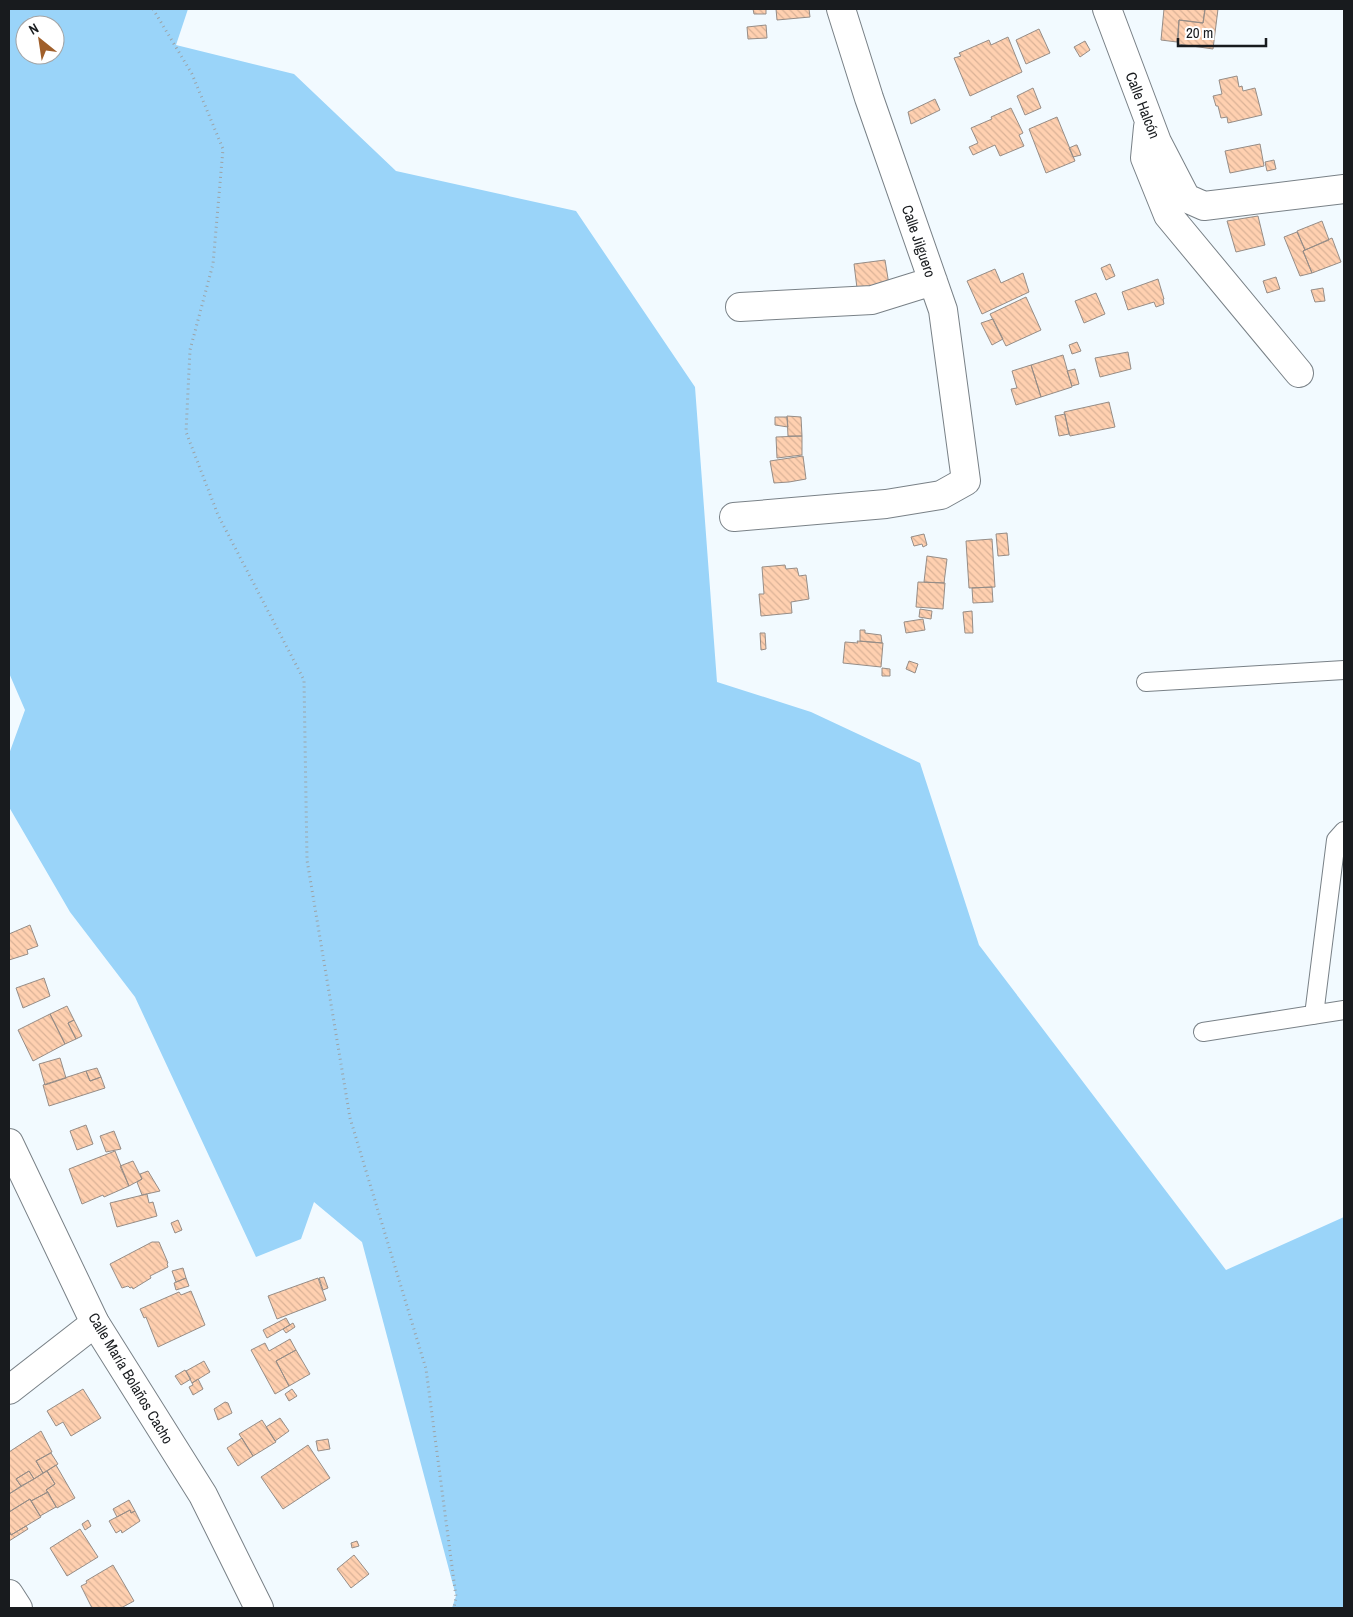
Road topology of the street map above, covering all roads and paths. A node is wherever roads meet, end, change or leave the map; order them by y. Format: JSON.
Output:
{"nodes":[{"id":1,"x":153,"y":9,"type":"edge"},
{"id":2,"x":841,"y":9,"type":"edge"},
{"id":3,"x":1106,"y":9,"type":"edge"},
{"id":4,"x":1148,"y":118,"type":"junction"},
{"id":5,"x":1344,"y":189,"type":"edge"},
{"id":6,"x":933,"y":281,"type":"junction"},
{"id":7,"x":740,"y":307,"type":"dead end"},
{"id":8,"x":1299,"y":373,"type":"dead end"},
{"id":9,"x":734,"y":517,"type":"dead end"},
{"id":10,"x":1344,"y":670,"type":"edge"},
{"id":11,"x":1146,"y":682,"type":"dead end"},
{"id":12,"x":1344,"y":831,"type":"edge"},
{"id":13,"x":1344,"y":1010,"type":"edge"},
{"id":14,"x":1314,"y":1015,"type":"junction"},
{"id":15,"x":1203,"y":1032,"type":"dead end"},
{"id":16,"x":9,"y":1143,"type":"edge"},
{"id":17,"x":95,"y":1323,"type":"junction"},
{"id":18,"x":9,"y":1390,"type":"edge"},
{"id":19,"x":9,"y":1594,"type":"edge"},
{"id":20,"x":18,"y":1608,"type":"edge"},
{"id":21,"x":260,"y":1608,"type":"edge"},
{"id":22,"x":454,"y":1608,"type":"edge"}],
"edges":[{"from":1,"to":22,"type":"path"},
{"from":2,"to":6,"type":"street","name":"Calle Jilguero"},
{"from":3,"to":4,"type":"street","name":"Calle Halcón"},
{"from":4,"to":5,"type":"street","name":"Calle Halcón"},
{"from":4,"to":8,"type":"street"},
{"from":6,"to":7,"type":"street"},
{"from":6,"to":9,"type":"street","name":"Calle Jilguero"},
{"from":10,"to":11,"type":"lane"},
{"from":12,"to":14,"type":"lane"},
{"from":13,"to":14,"type":"lane"},
{"from":14,"to":15,"type":"lane"},
{"from":16,"to":17,"type":"street","name":"Calle María Bolaños Cacho"},
{"from":17,"to":18,"type":"street"},
{"from":17,"to":21,"type":"street","name":"Calle María Bolaños Cacho"},
{"from":19,"to":20,"type":"street"}]}
